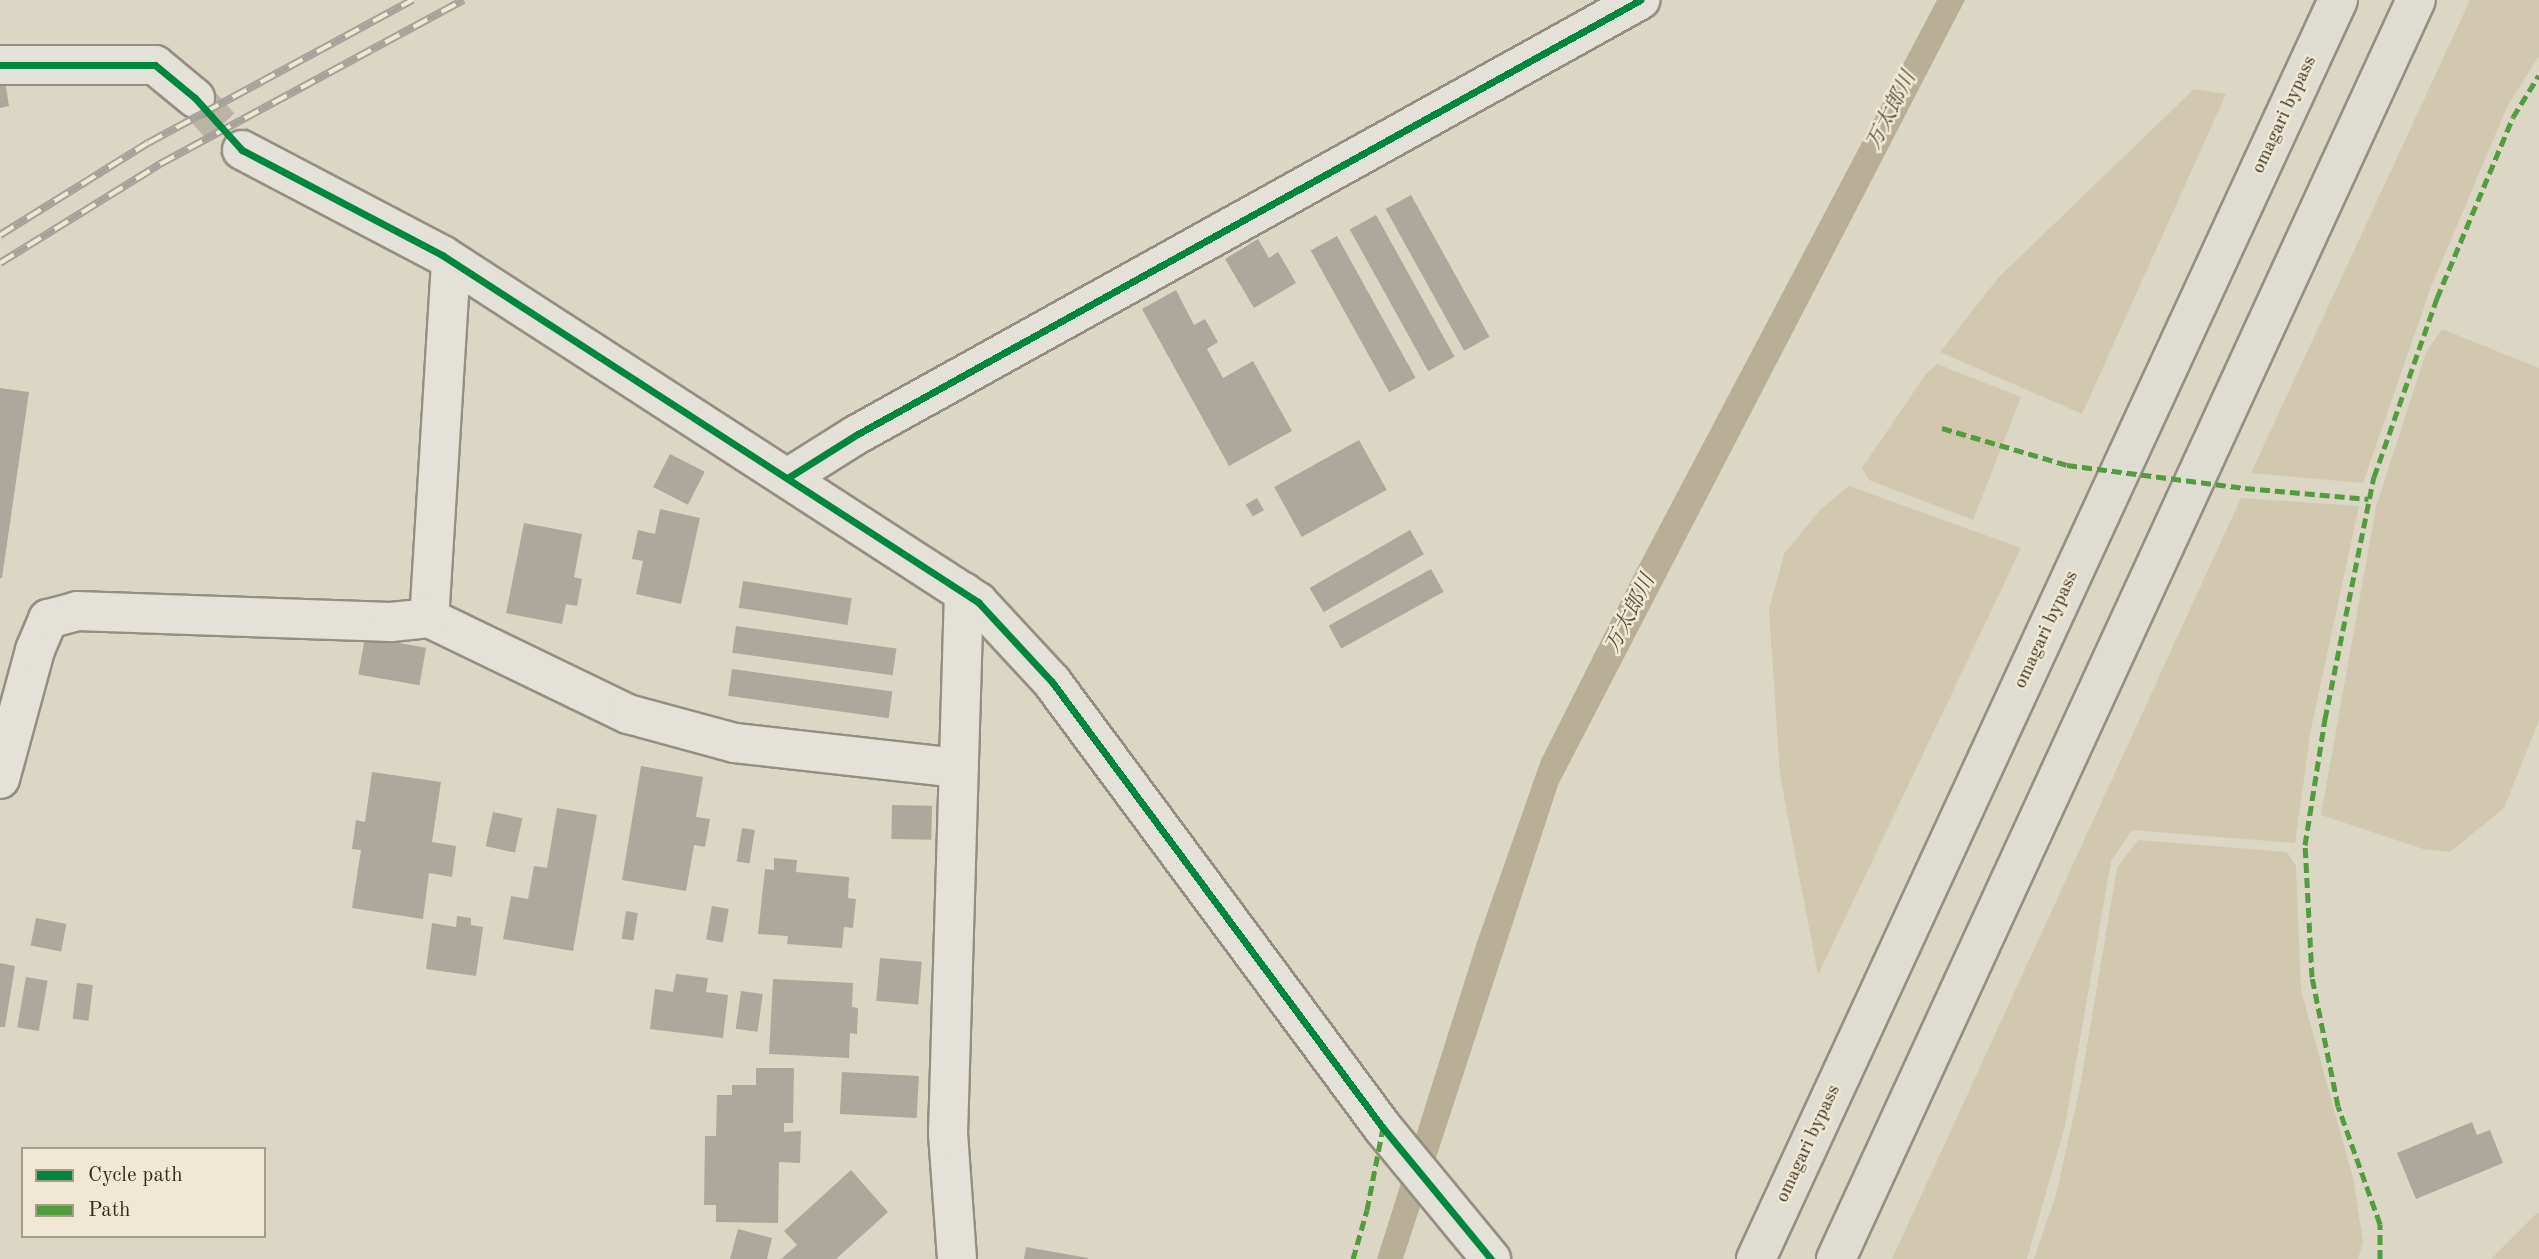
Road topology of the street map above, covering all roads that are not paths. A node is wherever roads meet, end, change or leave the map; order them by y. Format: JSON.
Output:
{"nodes":[{"id":1,"x":1640,"y":0,"type":"edge"},
{"id":2,"x":2339,"y":0,"type":"edge"},
{"id":3,"x":2416,"y":0,"type":"edge"},
{"id":4,"x":0,"y":65,"type":"edge"},
{"id":5,"x":195,"y":98,"type":"tunnel mouth"},
{"id":6,"x":242,"y":150,"type":"tunnel mouth"},
{"id":7,"x":451,"y":262,"type":"junction"},
{"id":8,"x":789,"y":477,"type":"junction"},
{"id":9,"x":964,"y":592,"type":"junction"},
{"id":10,"x":429,"y":618,"type":"junction"},
{"id":11,"x":958,"y":768,"type":"junction"},
{"id":12,"x":0,"y":779,"type":"edge"},
{"id":13,"x":957,"y":1259,"type":"edge"},
{"id":14,"x":1491,"y":1259,"type":"edge"},
{"id":15,"x":1756,"y":1259,"type":"edge"},
{"id":16,"x":1836,"y":1259,"type":"edge"}],
"edges":[{"from":1,"to":8,"type":"street"},
{"from":2,"to":15,"type":"highway","name":"omagari bypass"},
{"from":3,"to":16,"type":"highway"},
{"from":4,"to":5,"type":"street"},
{"from":6,"to":7,"type":"street"},
{"from":7,"to":8,"type":"street"},
{"from":7,"to":10,"type":"street"},
{"from":8,"to":9,"type":"street"},
{"from":9,"to":11,"type":"street"},
{"from":9,"to":14,"type":"street"},
{"from":10,"to":11,"type":"street"},
{"from":10,"to":12,"type":"street"},
{"from":11,"to":13,"type":"street"}]}
